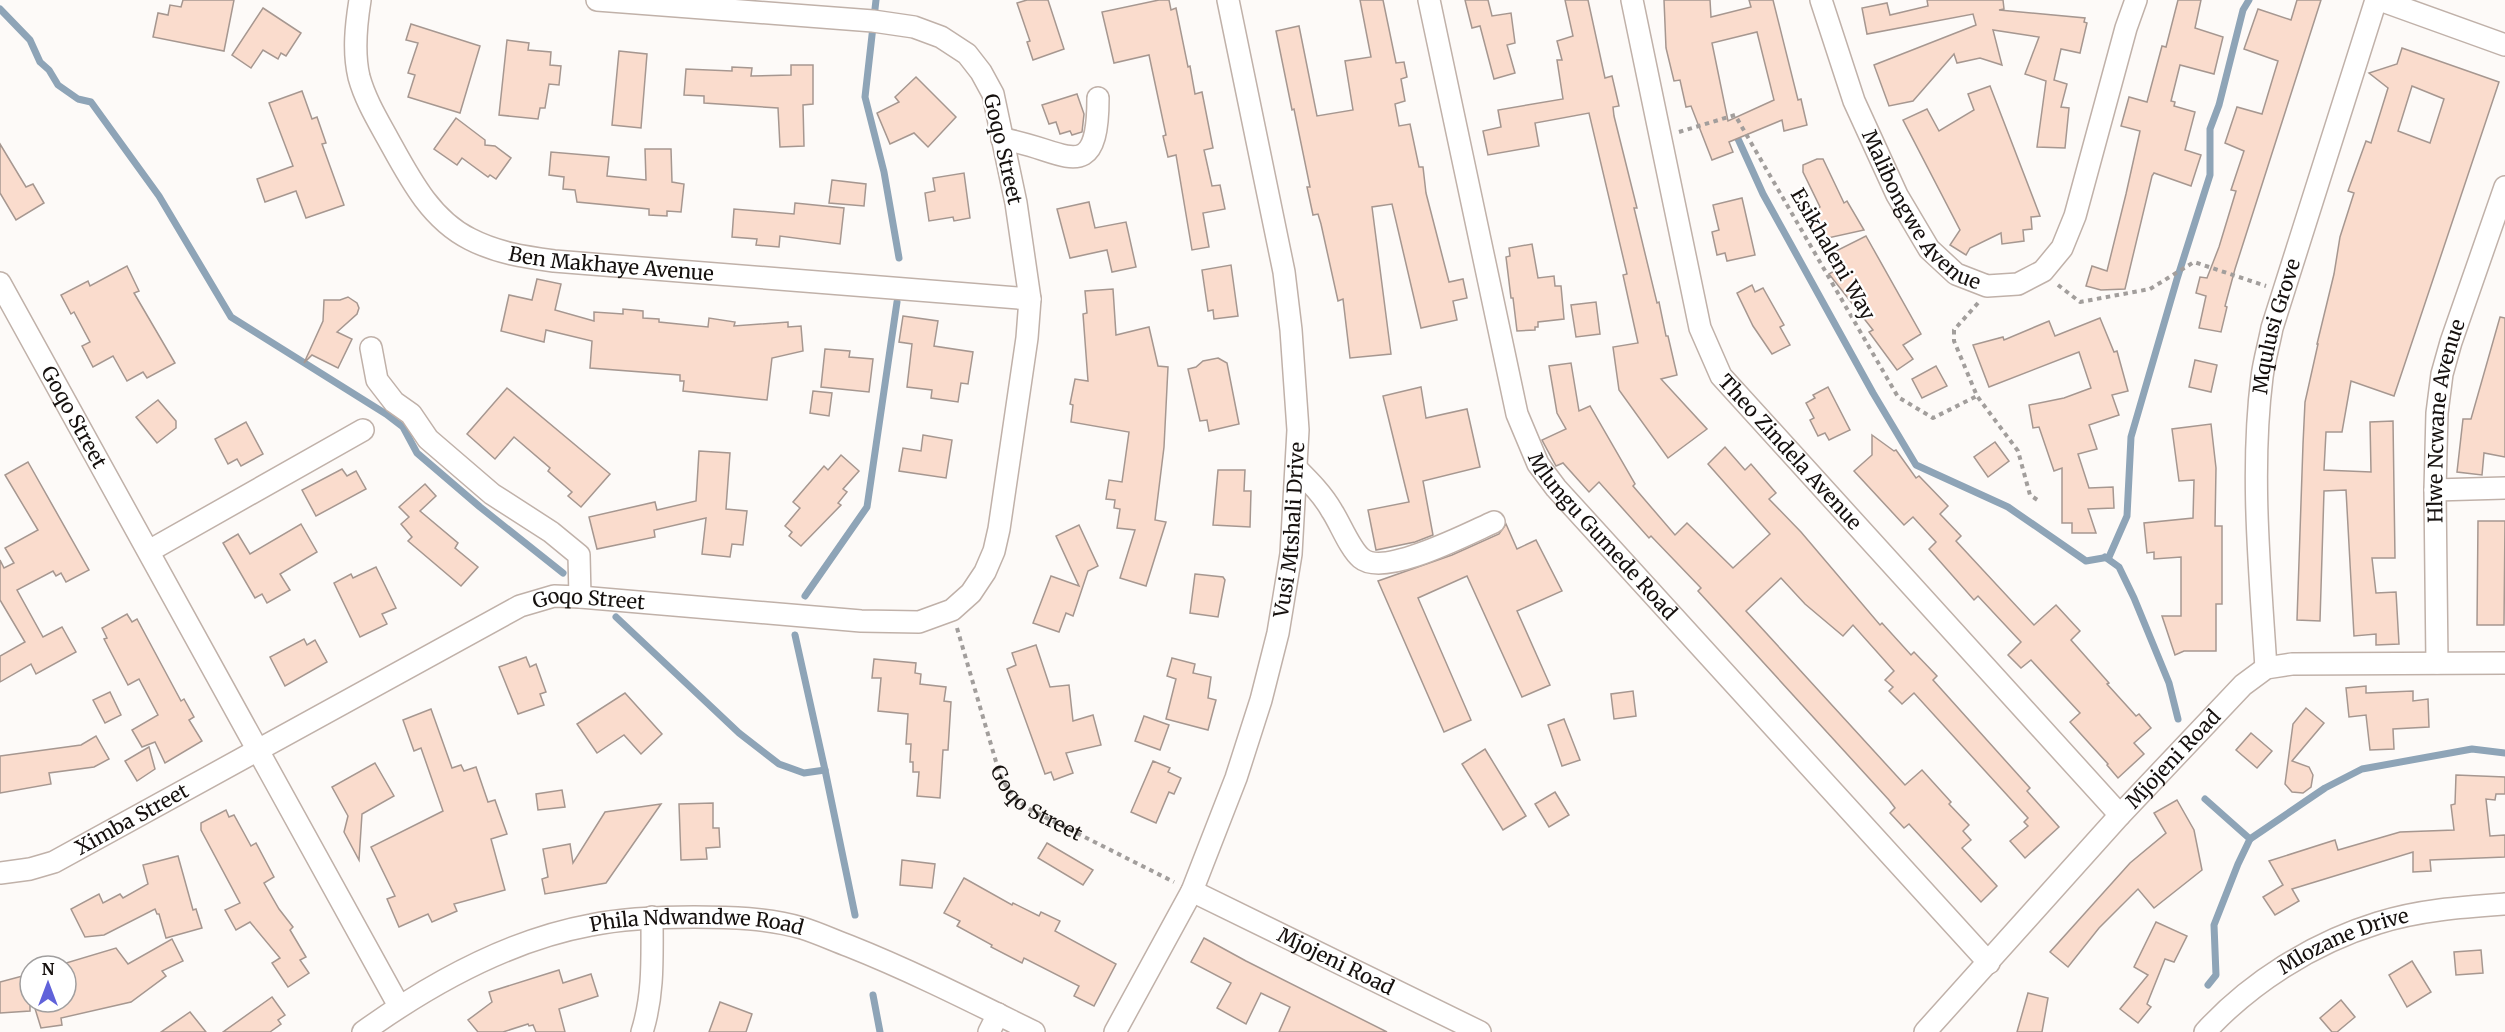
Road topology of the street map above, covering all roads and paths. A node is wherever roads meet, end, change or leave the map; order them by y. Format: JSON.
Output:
{"nodes":[{"id":1,"x":360,"y":0,"type":"edge"},
{"id":2,"x":597,"y":0,"type":"edge"},
{"id":3,"x":1228,"y":0,"type":"edge"},
{"id":4,"x":1429,"y":0,"type":"edge"},
{"id":5,"x":1632,"y":0,"type":"edge"},
{"id":6,"x":1821,"y":0,"type":"edge"},
{"id":7,"x":2136,"y":0,"type":"edge"},
{"id":8,"x":2378,"y":0,"type":"edge"},
{"id":9,"x":2505,"y":45,"type":"edge"},
{"id":10,"x":1098,"y":98,"type":"dead end"},
{"id":11,"x":1661,"y":138,"type":"junction"},
{"id":12,"x":1002,"y":139,"type":"junction"},
{"id":13,"x":2505,"y":187,"type":"edge"},
{"id":14,"x":2499,"y":226,"type":"edge"},
{"id":15,"x":2043,"y":271,"type":"junction"},
{"id":16,"x":0,"y":283,"type":"edge"},
{"id":17,"x":1987,"y":286,"type":"junction"},
{"id":18,"x":2283,"y":292,"type":"junction"},
{"id":19,"x":1030,"y":299,"type":"junction"},
{"id":20,"x":371,"y":348,"type":"dead end"},
{"id":21,"x":1977,"y":396,"type":"junction"},
{"id":22,"x":363,"y":430,"type":"dead end"},
{"id":23,"x":1297,"y":469,"type":"junction"},
{"id":24,"x":2505,"y":488,"type":"edge"},
{"id":25,"x":2435,"y":490,"type":"junction"},
{"id":26,"x":2039,"y":501,"type":"dead end"},
{"id":27,"x":1494,"y":522,"type":"dead end"},
{"id":28,"x":149,"y":551,"type":"junction"},
{"id":29,"x":580,"y":597,"type":"junction"},
{"id":30,"x":952,"y":610,"type":"junction"},
{"id":31,"x":2437,"y":663,"type":"junction"},
{"id":32,"x":2505,"y":663,"type":"edge"},
{"id":33,"x":2266,"y":668,"type":"junction"},
{"id":34,"x":258,"y":748,"type":"junction"},
{"id":35,"x":2120,"y":815,"type":"junction"},
{"id":36,"x":0,"y":873,"type":"edge"},
{"id":37,"x":1192,"y":891,"type":"junction"},
{"id":38,"x":2505,"y":904,"type":"edge"},
{"id":39,"x":652,"y":916,"type":"junction"},
{"id":40,"x":1989,"y":963,"type":"junction"},
{"id":41,"x":399,"y":1006,"type":"junction"},
{"id":42,"x":994,"y":1023,"type":"edge"},
{"id":43,"x":363,"y":1032,"type":"edge"},
{"id":44,"x":642,"y":1032,"type":"edge"},
{"id":45,"x":1034,"y":1032,"type":"edge"},
{"id":46,"x":1115,"y":1032,"type":"edge"},
{"id":47,"x":1480,"y":1032,"type":"edge"},
{"id":48,"x":1925,"y":1032,"type":"edge"},
{"id":49,"x":2205,"y":1032,"type":"edge"}],
"edges":[{"from":1,"to":19,"type":"street","name":"Ben Makhaye Avenue"},
{"from":2,"to":12,"type":"street","name":"Goqo Street"},
{"from":3,"to":23,"type":"street","name":"Vusi Mtshali Drive"},
{"from":4,"to":40,"type":"street","name":"Mlungu Gumede Road"},
{"from":5,"to":11,"type":"street","name":"Theo Zindela Avenue"},
{"from":6,"to":17,"type":"street","name":"Malibongwe Avenue"},
{"from":7,"to":15,"type":"street","name":"Malibongwe Avenue"},
{"from":8,"to":9,"type":"street"},
{"from":8,"to":18,"type":"street","name":"Mqulusi Grove"},
{"from":10,"to":12,"type":"street"},
{"from":11,"to":21,"type":"path","name":"Esikhaleni Way"},
{"from":11,"to":35,"type":"street","name":"Theo Zindela Avenue"},
{"from":12,"to":19,"type":"street","name":"Goqo Street"},
{"from":13,"to":14,"type":"street","name":"Hlwe Ncwane Avenue"},
{"from":14,"to":25,"type":"street","name":"Hlwe Ncwane Avenue"},
{"from":15,"to":17,"type":"street","name":"Malibongwe Avenue"},
{"from":15,"to":18,"type":"path"},
{"from":16,"to":28,"type":"street","name":"Goqo Street"},
{"from":17,"to":21,"type":"path"},
{"from":18,"to":33,"type":"street","name":"Mqulusi Grove"},
{"from":19,"to":30,"type":"street","name":"Goqo Street"},
{"from":20,"to":29,"type":"street"},
{"from":21,"to":26,"type":"path"},
{"from":22,"to":28,"type":"street"},
{"from":23,"to":27,"type":"street"},
{"from":23,"to":37,"type":"street","name":"Vusi Mtshali Drive"},
{"from":24,"to":25,"type":"street"},
{"from":25,"to":31,"type":"street","name":"Hlwe Ncwane Avenue"},
{"from":28,"to":34,"type":"street","name":"Goqo Street"},
{"from":29,"to":30,"type":"street","name":"Goqo Street"},
{"from":29,"to":34,"type":"street","name":"Goqo Street"},
{"from":30,"to":37,"type":"path","name":"Goqo Street"},
{"from":31,"to":32,"type":"street","name":"Mjojeni Road"},
{"from":31,"to":33,"type":"street","name":"Mjojeni Road"},
{"from":33,"to":35,"type":"street","name":"Mjojeni Road"},
{"from":34,"to":36,"type":"street","name":"Ximba Street"},
{"from":34,"to":41,"type":"street","name":"Goqo Street"},
{"from":35,"to":40,"type":"street","name":"Mjojeni Road"},
{"from":37,"to":46,"type":"street","name":"Vusi Mtshali Drive"},
{"from":37,"to":47,"type":"street","name":"Mjojeni Road"},
{"from":38,"to":49,"type":"street","name":"Mlozane Drive"},
{"from":39,"to":41,"type":"street","name":"Phila Ndwandwe Road"},
{"from":39,"to":42,"type":"street","name":"Phila Ndwandwe Road"},
{"from":39,"to":44,"type":"street"},
{"from":40,"to":48,"type":"street","name":"Mjojeni Road"},
{"from":41,"to":43,"type":"street","name":"Phila Ndwandwe Road"},
{"from":42,"to":45,"type":"street","name":"Phila Ndwandwe Road"}]}
